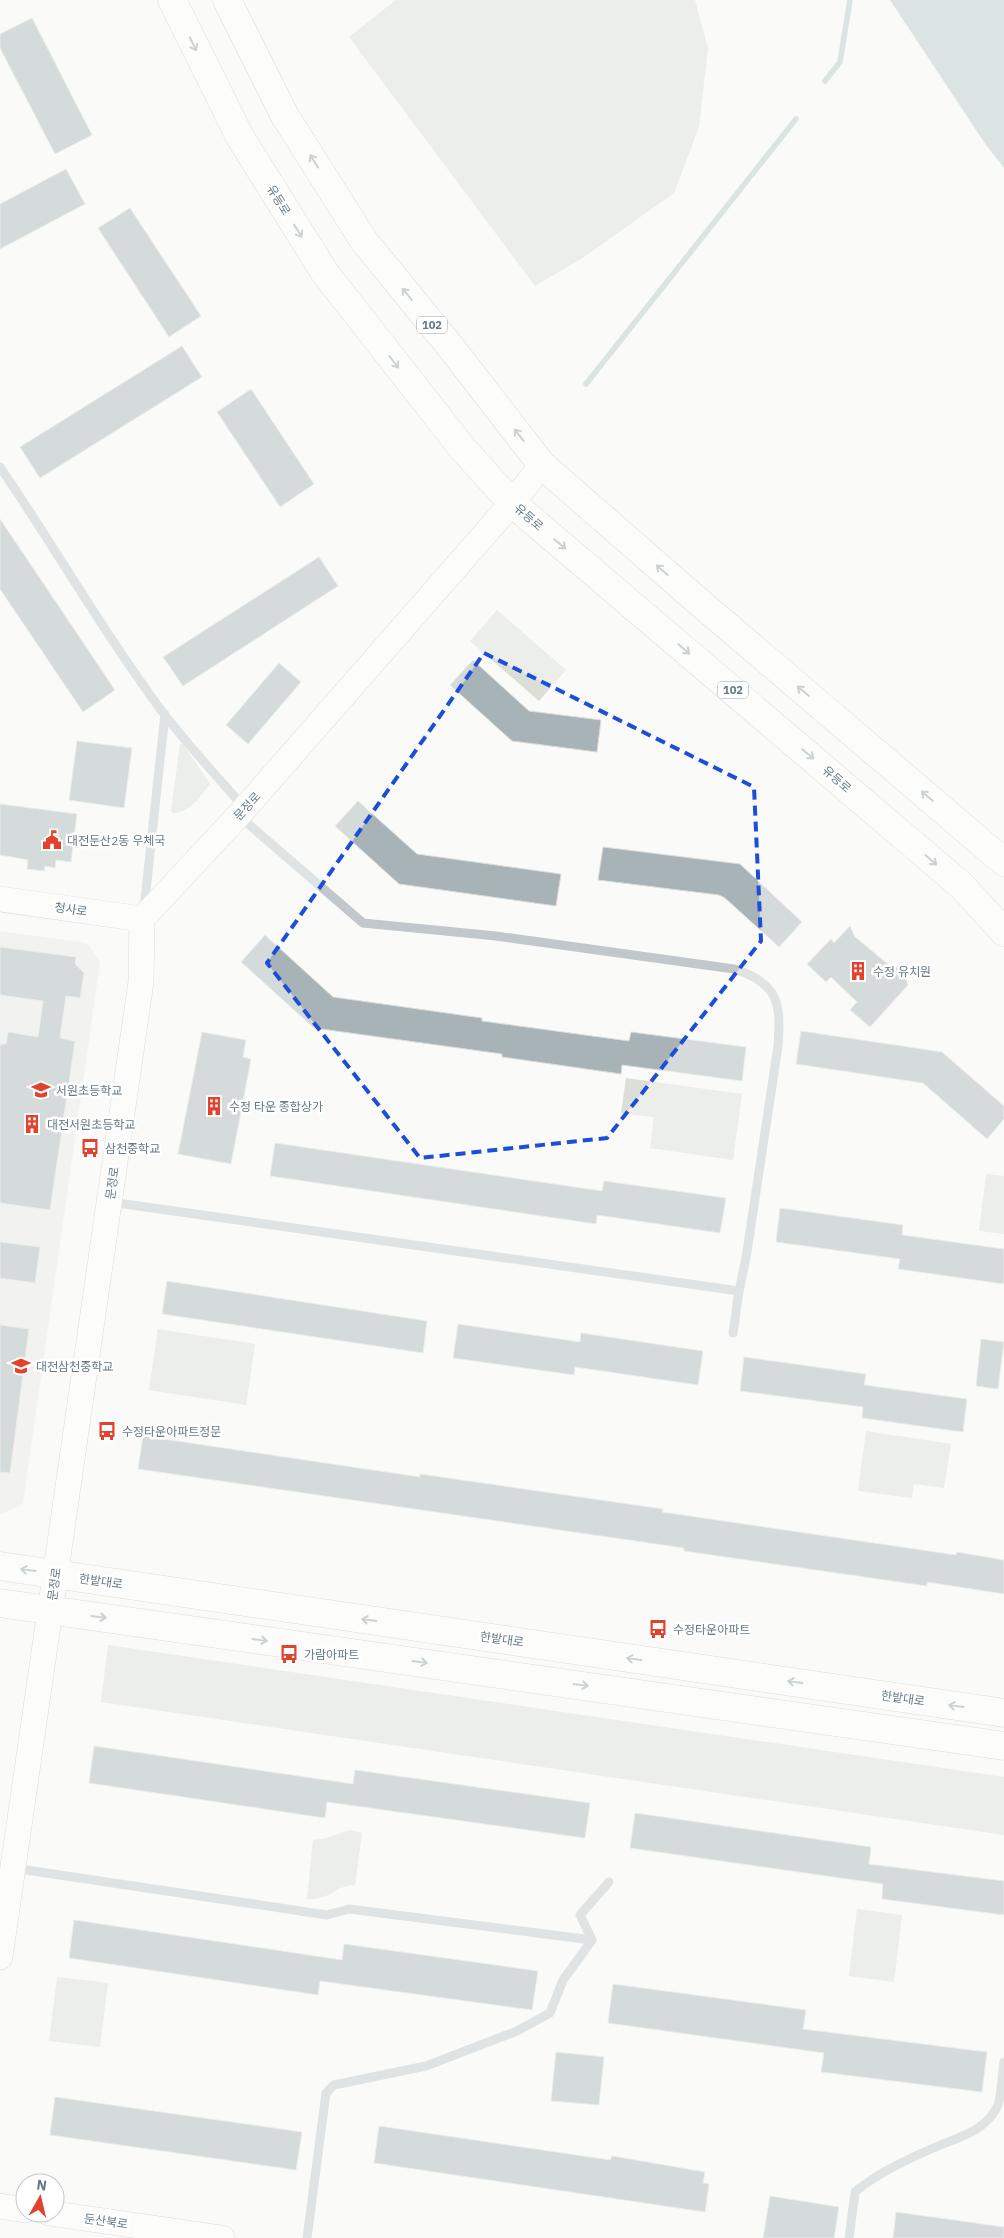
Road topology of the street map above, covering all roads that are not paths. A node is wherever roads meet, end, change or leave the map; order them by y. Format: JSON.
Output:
{"nodes":[{"id":1,"x":172,"y":0,"type":"edge"},
{"id":2,"x":227,"y":0,"type":"edge"},
{"id":3,"x":542,"y":465,"type":"junction"},
{"id":4,"x":0,"y":467,"type":"edge"},
{"id":5,"x":512,"y":503,"type":"junction"},
{"id":6,"x":165,"y":714,"type":"junction"},
{"id":7,"x":242,"y":812,"type":"junction"},
{"id":8,"x":1004,"y":862,"type":"edge"},
{"id":9,"x":0,"y":899,"type":"edge"},
{"id":10,"x":142,"y":919,"type":"junction"},
{"id":11,"x":1004,"y":932,"type":"edge"},
{"id":12,"x":109,"y":1202,"type":"junction"},
{"id":13,"x":739,"y":1291,"type":"junction"},
{"id":14,"x":733,"y":1333,"type":"dead end"},
{"id":15,"x":0,"y":1566,"type":"edge"},
{"id":16,"x":56,"y":1574,"type":"junction"},
{"id":17,"x":0,"y":1602,"type":"edge"},
{"id":18,"x":50,"y":1610,"type":"junction"},
{"id":19,"x":1004,"y":1713,"type":"edge"},
{"id":20,"x":1004,"y":1746,"type":"edge"},
{"id":21,"x":13,"y":1868,"type":"junction"},
{"id":22,"x":609,"y":1882,"type":"dead end"},
{"id":23,"x":592,"y":1940,"type":"junction"},
{"id":24,"x":0,"y":1957,"type":"edge"},
{"id":25,"x":1004,"y":2062,"type":"edge"},
{"id":26,"x":0,"y":2206,"type":"edge"},
{"id":27,"x":15,"y":2208,"type":"edge"},
{"id":28,"x":65,"y":2215,"type":"edge"},
{"id":29,"x":222,"y":2238,"type":"edge"},
{"id":30,"x":307,"y":2238,"type":"edge"},
{"id":31,"x":849,"y":2238,"type":"edge"}],
"edges":[{"from":1,"to":5,"type":"main road","name":"유등로","number":"102","one_way":true},
{"from":3,"to":2,"type":"main road","number":"102","one_way":true},
{"from":3,"to":5,"type":"main road","name":"문정로"},
{"from":8,"to":3,"type":"main road","number":"102","one_way":true},
{"from":4,"to":6,"type":"lane"},
{"from":5,"to":7,"type":"main road","name":"문정로"},
{"from":5,"to":11,"type":"main road","name":"유등로","number":"102","one_way":true},
{"from":6,"to":7,"type":"lane"},
{"from":6,"to":10,"type":"lane"},
{"from":7,"to":10,"type":"main road","name":"문정로"},
{"from":7,"to":13,"type":"lane"},
{"from":9,"to":10,"type":"main road","name":"청사로"},
{"from":10,"to":12,"type":"main road","name":"문정로"},
{"from":12,"to":13,"type":"lane"},
{"from":12,"to":16,"type":"main road","name":"문정로"},
{"from":13,"to":14,"type":"lane"},
{"from":16,"to":15,"type":"main road","name":"한밭대로","one_way":true},
{"from":16,"to":18,"type":"main road","name":"문정로"},
{"from":19,"to":16,"type":"main road","name":"한밭대로","one_way":true},
{"from":17,"to":18,"type":"main road"},
{"from":18,"to":20,"type":"main road","one_way":true},
{"from":18,"to":21,"type":"main road","name":"문정로"},
{"from":21,"to":23,"type":"lane"},
{"from":21,"to":24,"type":"main road","name":"문정로"},
{"from":22,"to":23,"type":"lane"},
{"from":23,"to":30,"type":"lane"},
{"from":25,"to":31,"type":"lane"},
{"from":26,"to":27,"type":"main road"},
{"from":28,"to":29,"type":"main road","name":"둔산북로"}]}
